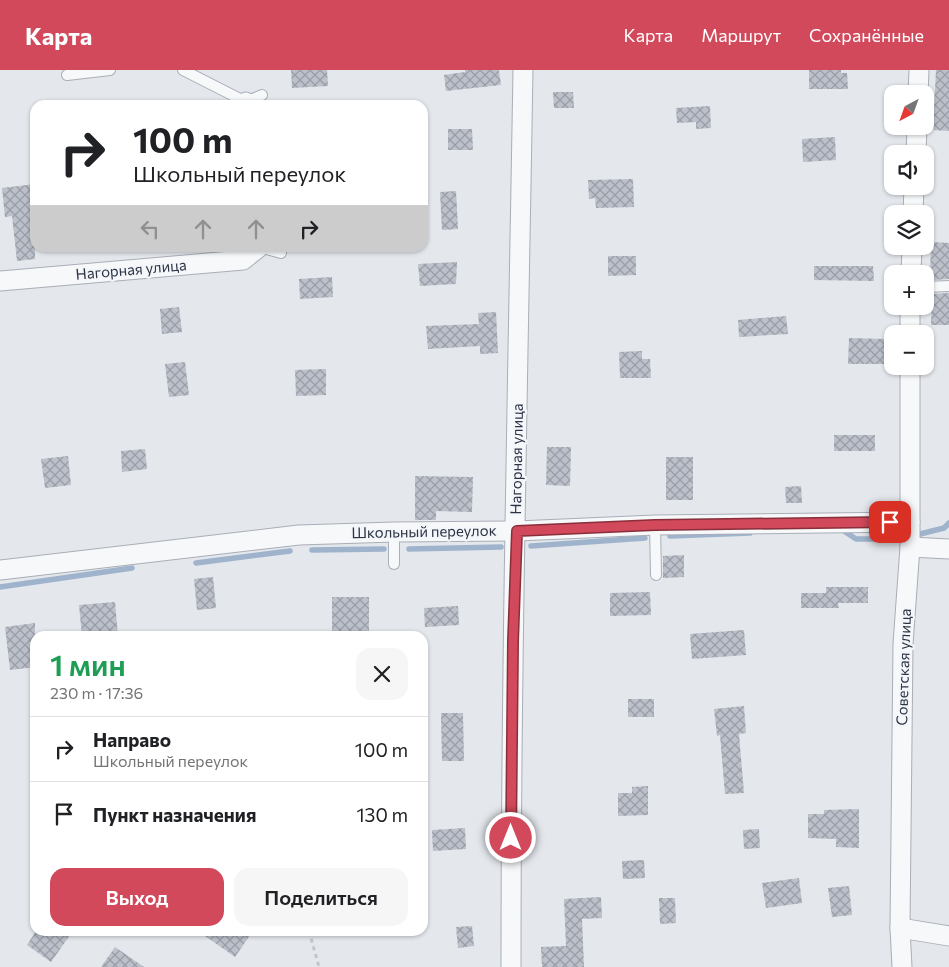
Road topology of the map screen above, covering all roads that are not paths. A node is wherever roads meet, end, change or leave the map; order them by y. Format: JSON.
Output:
{"nodes":[{"id":1,"x":110,"y":70,"type":"edge"},
{"id":2,"x":183,"y":70,"type":"edge"},
{"id":3,"x":523,"y":70,"type":"edge"},
{"id":4,"x":919,"y":70,"type":"edge"},
{"id":5,"x":66,"y":75,"type":"dead end"},
{"id":6,"x":918,"y":85,"type":"edge"},
{"id":7,"x":250,"y":100,"type":"edge"},
{"id":8,"x":253,"y":252,"type":"edge"},
{"id":9,"x":277,"y":252,"type":"edge"},
{"id":10,"x":281,"y":253,"type":"dead end"},
{"id":11,"x":0,"y":281,"type":"edge"},
{"id":12,"x":949,"y":286,"type":"edge"},
{"id":13,"x":934,"y":287,"type":"edge"},
{"id":14,"x":910,"y":375,"type":"edge"},
{"id":15,"x":910,"y":522,"type":"junction"},
{"id":16,"x":655,"y":525,"type":"junction"},
{"id":17,"x":517,"y":531,"type":"junction"},
{"id":18,"x":394,"y":532,"type":"junction"},
{"id":19,"x":910,"y":547,"type":"junction"},
{"id":20,"x":949,"y":549,"type":"edge"},
{"id":21,"x":394,"y":564,"type":"dead end"},
{"id":22,"x":0,"y":570,"type":"edge"},
{"id":23,"x":656,"y":575,"type":"dead end"},
{"id":24,"x":900,"y":928,"type":"junction"},
{"id":25,"x":949,"y":936,"type":"edge"},
{"id":26,"x":511,"y":967,"type":"edge"},
{"id":27,"x":902,"y":967,"type":"edge"}],
"edges":[{"from":1,"to":5,"type":"lane"},
{"from":2,"to":7,"type":"lane"},
{"from":3,"to":17,"type":"street","name":"Нагорная улица"},
{"from":4,"to":6,"type":"street"},
{"from":8,"to":11,"type":"street","name":"Нагорная улица"},
{"from":9,"to":10,"type":"lane"},
{"from":12,"to":13,"type":"lane"},
{"from":14,"to":15,"type":"street","name":"Советская улица"},
{"from":15,"to":16,"type":"street","name":"Школьный переулок"},
{"from":15,"to":19,"type":"street","name":"Советская улица"},
{"from":16,"to":17,"type":"street","name":"Школьный переулок"},
{"from":16,"to":23,"type":"lane"},
{"from":17,"to":18,"type":"street","name":"Школьный переулок"},
{"from":17,"to":26,"type":"street","name":"Нагорная улица"},
{"from":18,"to":21,"type":"lane"},
{"from":18,"to":22,"type":"street","name":"Школьный переулок"},
{"from":19,"to":20,"type":"street"},
{"from":19,"to":24,"type":"street","name":"Советская улица"},
{"from":24,"to":25,"type":"street"},
{"from":24,"to":27,"type":"street","name":"Советская улица"}]}
